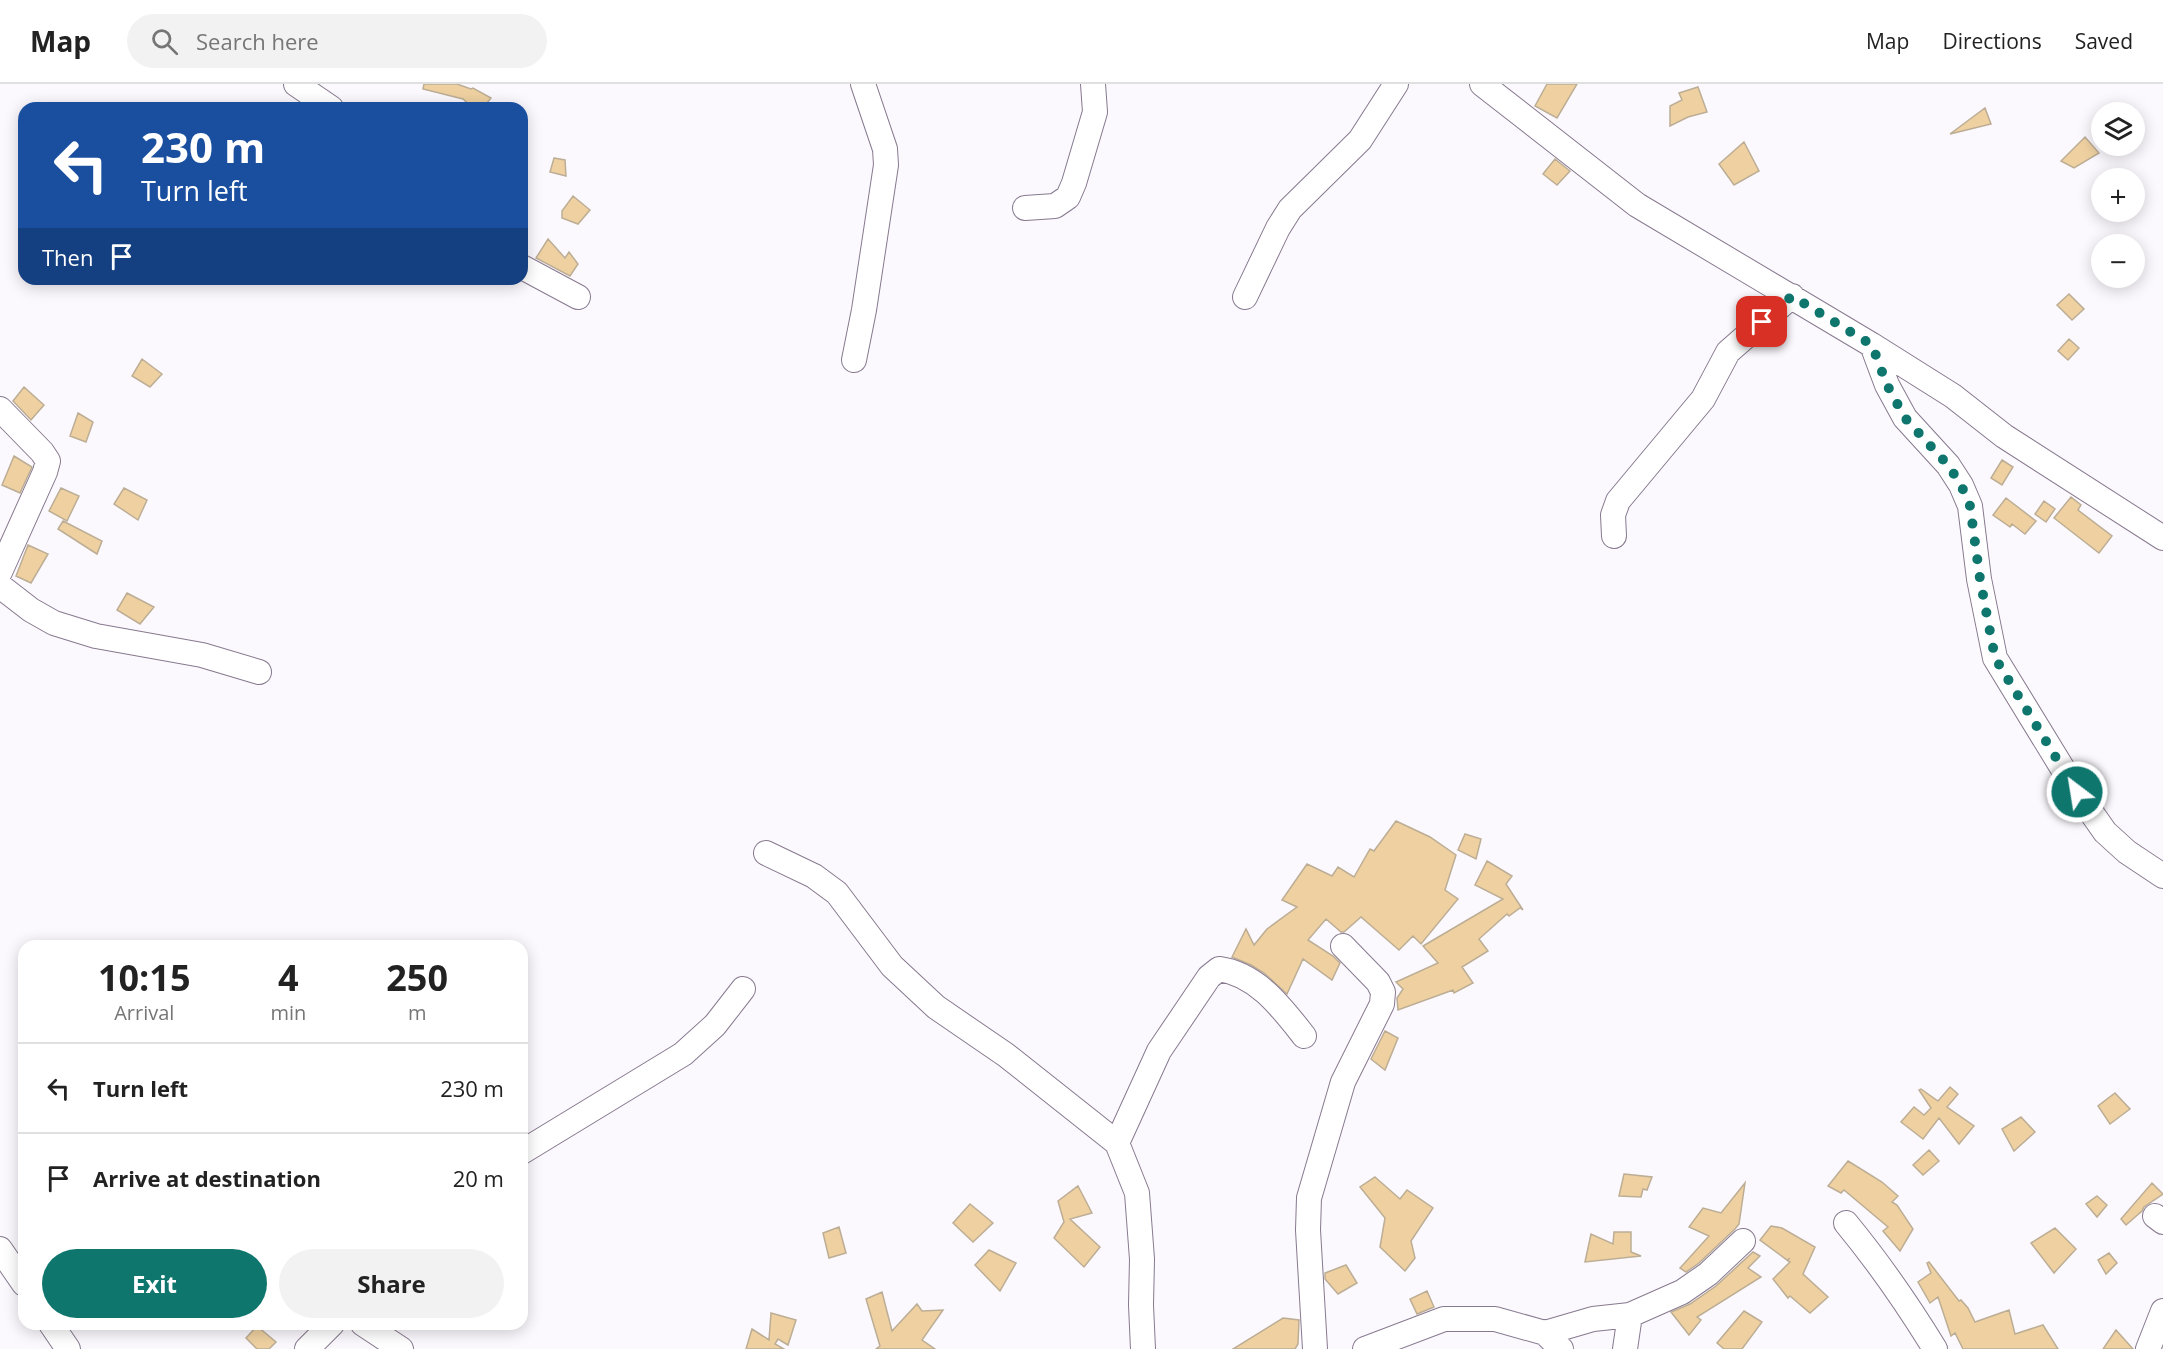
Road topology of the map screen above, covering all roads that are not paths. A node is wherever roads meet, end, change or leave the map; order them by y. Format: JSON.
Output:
{"nodes":[{"id":1,"x":297,"y":84,"type":"edge"},
{"id":2,"x":863,"y":84,"type":"edge"},
{"id":3,"x":1093,"y":84,"type":"edge"},
{"id":4,"x":1396,"y":84,"type":"edge"},
{"id":5,"x":1482,"y":84,"type":"edge"},
{"id":6,"x":322,"y":102,"type":"edge"},
{"id":7,"x":1025,"y":208,"type":"dead end"},
{"id":8,"x":528,"y":270,"type":"edge"},
{"id":9,"x":1792,"y":296,"type":"junction"},
{"id":10,"x":578,"y":297,"type":"dead end"},
{"id":11,"x":1245,"y":297,"type":"dead end"},
{"id":12,"x":1872,"y":345,"type":"junction"},
{"id":13,"x":854,"y":360,"type":"dead end"},
{"id":14,"x":0,"y":409,"type":"edge"},
{"id":15,"x":1614,"y":536,"type":"dead end"},
{"id":16,"x":2163,"y":538,"type":"edge"},
{"id":17,"x":0,"y":572,"type":"edge"},
{"id":18,"x":0,"y":586,"type":"edge"},
{"id":19,"x":259,"y":672,"type":"dead end"},
{"id":20,"x":766,"y":853,"type":"dead end"},
{"id":21,"x":2163,"y":876,"type":"edge"},
{"id":22,"x":1343,"y":946,"type":"dead end"},
{"id":23,"x":743,"y":989,"type":"dead end"},
{"id":24,"x":1304,"y":1036,"type":"dead end"},
{"id":25,"x":1117,"y":1143,"type":"junction"},
{"id":26,"x":528,"y":1148,"type":"edge"},
{"id":27,"x":1846,"y":1223,"type":"dead end"},
{"id":28,"x":1743,"y":1241,"type":"dead end"},
{"id":29,"x":0,"y":1249,"type":"edge"},
{"id":30,"x":18,"y":1275,"type":"edge"},
{"id":31,"x":2163,"y":1311,"type":"edge"},
{"id":32,"x":1630,"y":1315,"type":"junction"},
{"id":33,"x":55,"y":1330,"type":"edge"},
{"id":34,"x":326,"y":1330,"type":"edge"},
{"id":35,"x":372,"y":1330,"type":"edge"},
{"id":36,"x":1553,"y":1341,"type":"edge"},
{"id":37,"x":68,"y":1349,"type":"edge"},
{"id":38,"x":307,"y":1349,"type":"edge"},
{"id":39,"x":401,"y":1349,"type":"edge"},
{"id":40,"x":1143,"y":1349,"type":"edge"},
{"id":41,"x":1315,"y":1349,"type":"edge"},
{"id":42,"x":1365,"y":1349,"type":"edge"},
{"id":43,"x":1625,"y":1349,"type":"edge"},
{"id":44,"x":1935,"y":1349,"type":"edge"},
{"id":45,"x":2148,"y":1349,"type":"edge"}],
"edges":[{"from":1,"to":6,"type":"street"},
{"from":2,"to":13,"type":"street"},
{"from":3,"to":7,"type":"street"},
{"from":4,"to":11,"type":"street"},
{"from":5,"to":9,"type":"street"},
{"from":8,"to":10,"type":"street"},
{"from":9,"to":12,"type":"street"},
{"from":9,"to":15,"type":"street"},
{"from":12,"to":16,"type":"street"},
{"from":12,"to":21,"type":"street"},
{"from":14,"to":17,"type":"street"},
{"from":18,"to":19,"type":"street"},
{"from":20,"to":25,"type":"street"},
{"from":22,"to":41,"type":"street"},
{"from":23,"to":26,"type":"street"},
{"from":24,"to":25,"type":"street"},
{"from":25,"to":40,"type":"street"},
{"from":27,"to":44,"type":"street"},
{"from":28,"to":32,"type":"street"},
{"from":29,"to":30,"type":"street"},
{"from":31,"to":45,"type":"street"},
{"from":32,"to":36,"type":"street"},
{"from":32,"to":43,"type":"street"},
{"from":33,"to":37,"type":"street"},
{"from":34,"to":38,"type":"street"},
{"from":35,"to":39,"type":"street"},
{"from":36,"to":42,"type":"street"}]}
